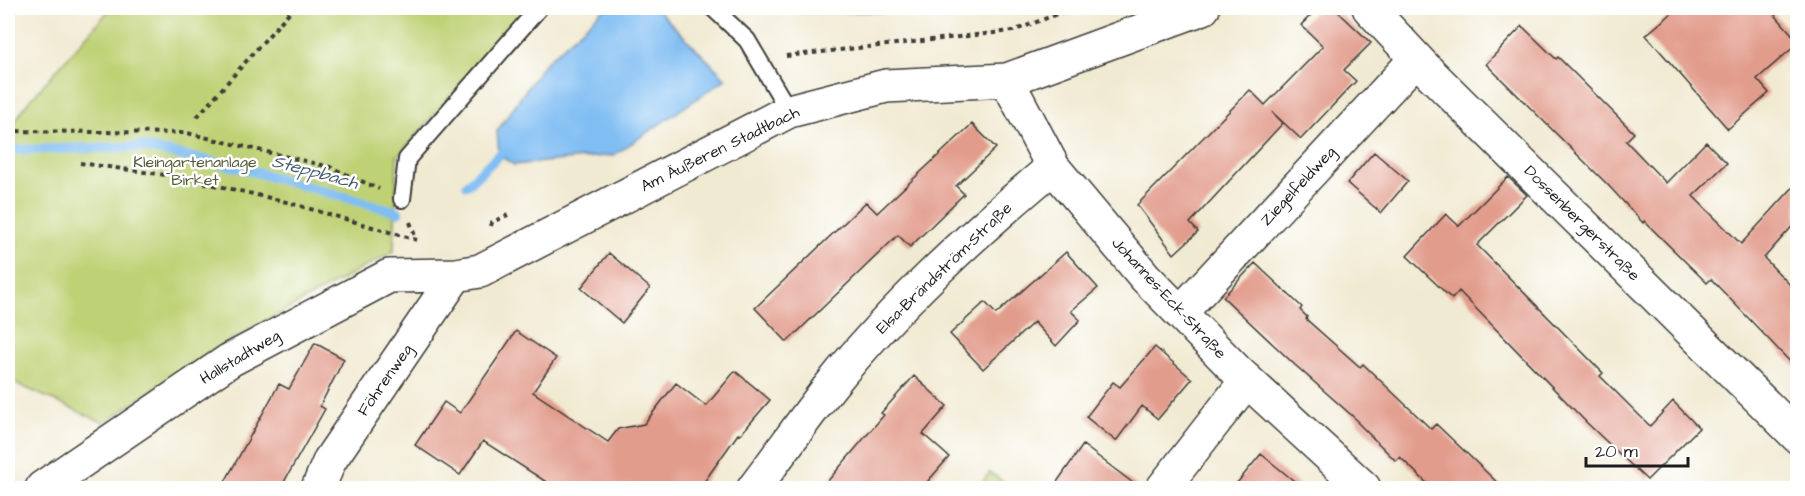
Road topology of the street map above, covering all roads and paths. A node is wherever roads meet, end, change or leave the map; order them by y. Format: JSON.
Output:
{"nodes":[{"id":1,"x":293,"y":8,"type":"edge"},
{"id":2,"x":538,"y":8,"type":"edge"},
{"id":3,"x":713,"y":8,"type":"edge"},
{"id":4,"x":1073,"y":8,"type":"edge"},
{"id":5,"x":1203,"y":8,"type":"edge"},
{"id":6,"x":1369,"y":8,"type":"edge"},
{"id":7,"x":1416,"y":59,"type":"junction"},
{"id":8,"x":758,"y":60,"type":"junction"},
{"id":9,"x":1007,"y":80,"type":"junction"},
{"id":10,"x":789,"y":111,"type":"junction"},
{"id":11,"x":197,"y":117,"type":"dead end"},
{"id":12,"x":8,"y":131,"type":"edge"},
{"id":13,"x":80,"y":163,"type":"dead end"},
{"id":14,"x":1053,"y":167,"type":"junction"},
{"id":15,"x":402,"y":199,"type":"joint"},
{"id":16,"x":416,"y":239,"type":"dead end"},
{"id":17,"x":456,"y":274,"type":"junction"},
{"id":18,"x":1180,"y":313,"type":"junction"},
{"id":19,"x":1247,"y":380,"type":"junction"},
{"id":20,"x":1797,"y":437,"type":"edge"},
{"id":21,"x":42,"y":489,"type":"edge"},
{"id":22,"x":318,"y":489,"type":"edge"},
{"id":23,"x":754,"y":489,"type":"edge"},
{"id":24,"x":1163,"y":489,"type":"edge"},
{"id":25,"x":1364,"y":489,"type":"edge"}],
"edges":[{"from":1,"to":11,"type":"path"},
{"from":2,"to":15,"type":"lane"},
{"from":3,"to":8,"type":"lane"},
{"from":4,"to":8,"type":"path"},
{"from":5,"to":9,"type":"street","name":"Am Äußeren Stadtbach"},
{"from":6,"to":7,"type":"street","name":"Dossenbergerstraße"},
{"from":7,"to":18,"type":"street","name":"Ziegelfeldweg"},
{"from":7,"to":20,"type":"street","name":"Dossenbergerstraße"},
{"from":8,"to":10,"type":"lane"},
{"from":9,"to":10,"type":"street","name":"Am Äußeren Stadtbach"},
{"from":9,"to":14,"type":"street","name":"Johannes-Eck-Straße"},
{"from":10,"to":17,"type":"street","name":"Am Äußeren Stadtbach"},
{"from":12,"to":15,"type":"path"},
{"from":13,"to":16,"type":"path"},
{"from":14,"to":18,"type":"street","name":"Johannes-Eck-Straße"},
{"from":14,"to":23,"type":"street","name":"Elsa-Brändström-Straße"},
{"from":17,"to":21,"type":"street","name":"Hallstadtweg"},
{"from":17,"to":22,"type":"street","name":"Föhrenweg"},
{"from":18,"to":19,"type":"street","name":"Johannes-Eck-Straße"},
{"from":19,"to":24,"type":"street"},
{"from":19,"to":25,"type":"street","name":"Johannes-Eck-Straße"}]}
